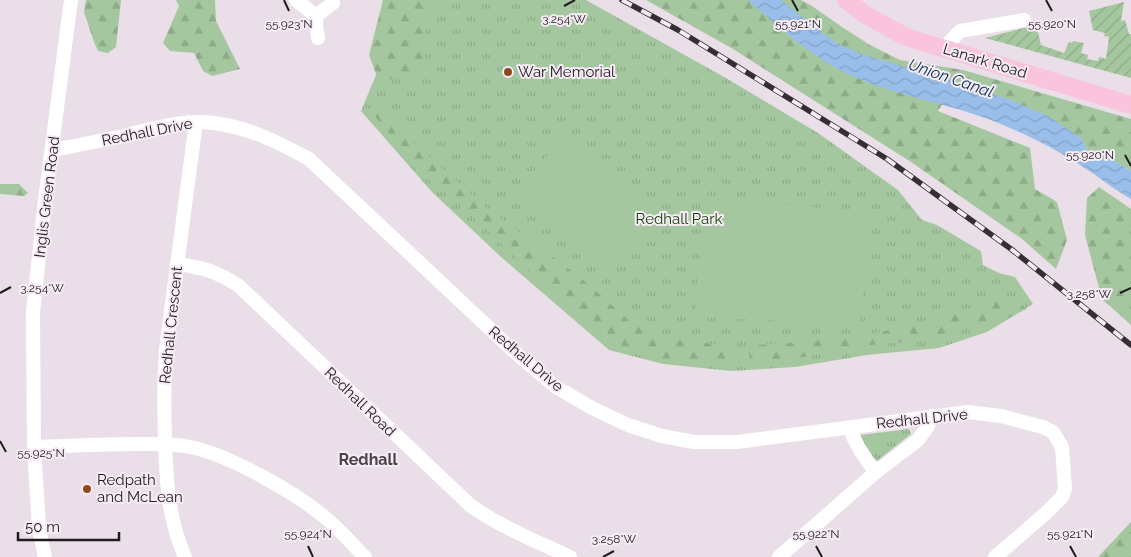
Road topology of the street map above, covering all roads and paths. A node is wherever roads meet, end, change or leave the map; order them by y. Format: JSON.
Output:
{"nodes":[{"id":1,"x":71,"y":0,"type":"edge"},
{"id":2,"x":296,"y":0,"type":"edge"},
{"id":3,"x":846,"y":0,"type":"edge"},
{"id":4,"x":334,"y":3,"type":"dead end"},
{"id":5,"x":316,"y":16,"type":"junction"},
{"id":6,"x":1024,"y":20,"type":"dead end"},
{"id":7,"x":318,"y":38,"type":"dead end"},
{"id":8,"x":943,"y":49,"type":"junction"},
{"id":9,"x":1131,"y":105,"type":"edge"},
{"id":10,"x":196,"y":122,"type":"junction"},
{"id":11,"x":52,"y":150,"type":"junction"},
{"id":12,"x":178,"y":264,"type":"junction"},
{"id":13,"x":932,"y":416,"type":"junction"},
{"id":14,"x":849,"y":427,"type":"junction"},
{"id":15,"x":166,"y":444,"type":"junction"},
{"id":16,"x":34,"y":447,"type":"junction"},
{"id":17,"x":876,"y":472,"type":"junction"},
{"id":18,"x":43,"y":550,"type":"edge"},
{"id":19,"x":185,"y":557,"type":"edge"},
{"id":20,"x":365,"y":557,"type":"edge"},
{"id":21,"x":570,"y":557,"type":"edge"},
{"id":22,"x":779,"y":557,"type":"edge"},
{"id":23,"x":995,"y":557,"type":"edge"}],
"edges":[{"from":1,"to":11,"type":"street","name":"Inglis Green Road"},
{"from":2,"to":5,"type":"street"},
{"from":3,"to":8,"type":"main road","name":"Lanark Road"},
{"from":4,"to":5,"type":"street"},
{"from":5,"to":7,"type":"street"},
{"from":6,"to":8,"type":"street"},
{"from":8,"to":9,"type":"main road","name":"Lanark Road"},
{"from":10,"to":11,"type":"street","name":"Redhall Drive"},
{"from":10,"to":12,"type":"street","name":"Redhall Crescent"},
{"from":10,"to":14,"type":"street","name":"Redhall Drive"},
{"from":11,"to":16,"type":"street","name":"Inglis Green Road"},
{"from":12,"to":15,"type":"street","name":"Redhall Crescent"},
{"from":12,"to":21,"type":"street","name":"Redhall Road"},
{"from":13,"to":14,"type":"street","name":"Redhall Drive"},
{"from":13,"to":17,"type":"street"},
{"from":13,"to":23,"type":"street","name":"Redhall Drive"},
{"from":14,"to":17,"type":"street"},
{"from":15,"to":16,"type":"street"},
{"from":15,"to":19,"type":"street","name":"Redhall Crescent"},
{"from":15,"to":20,"type":"street"},
{"from":16,"to":18,"type":"street","name":"Inglis Green Road"},
{"from":17,"to":22,"type":"street"}]}
